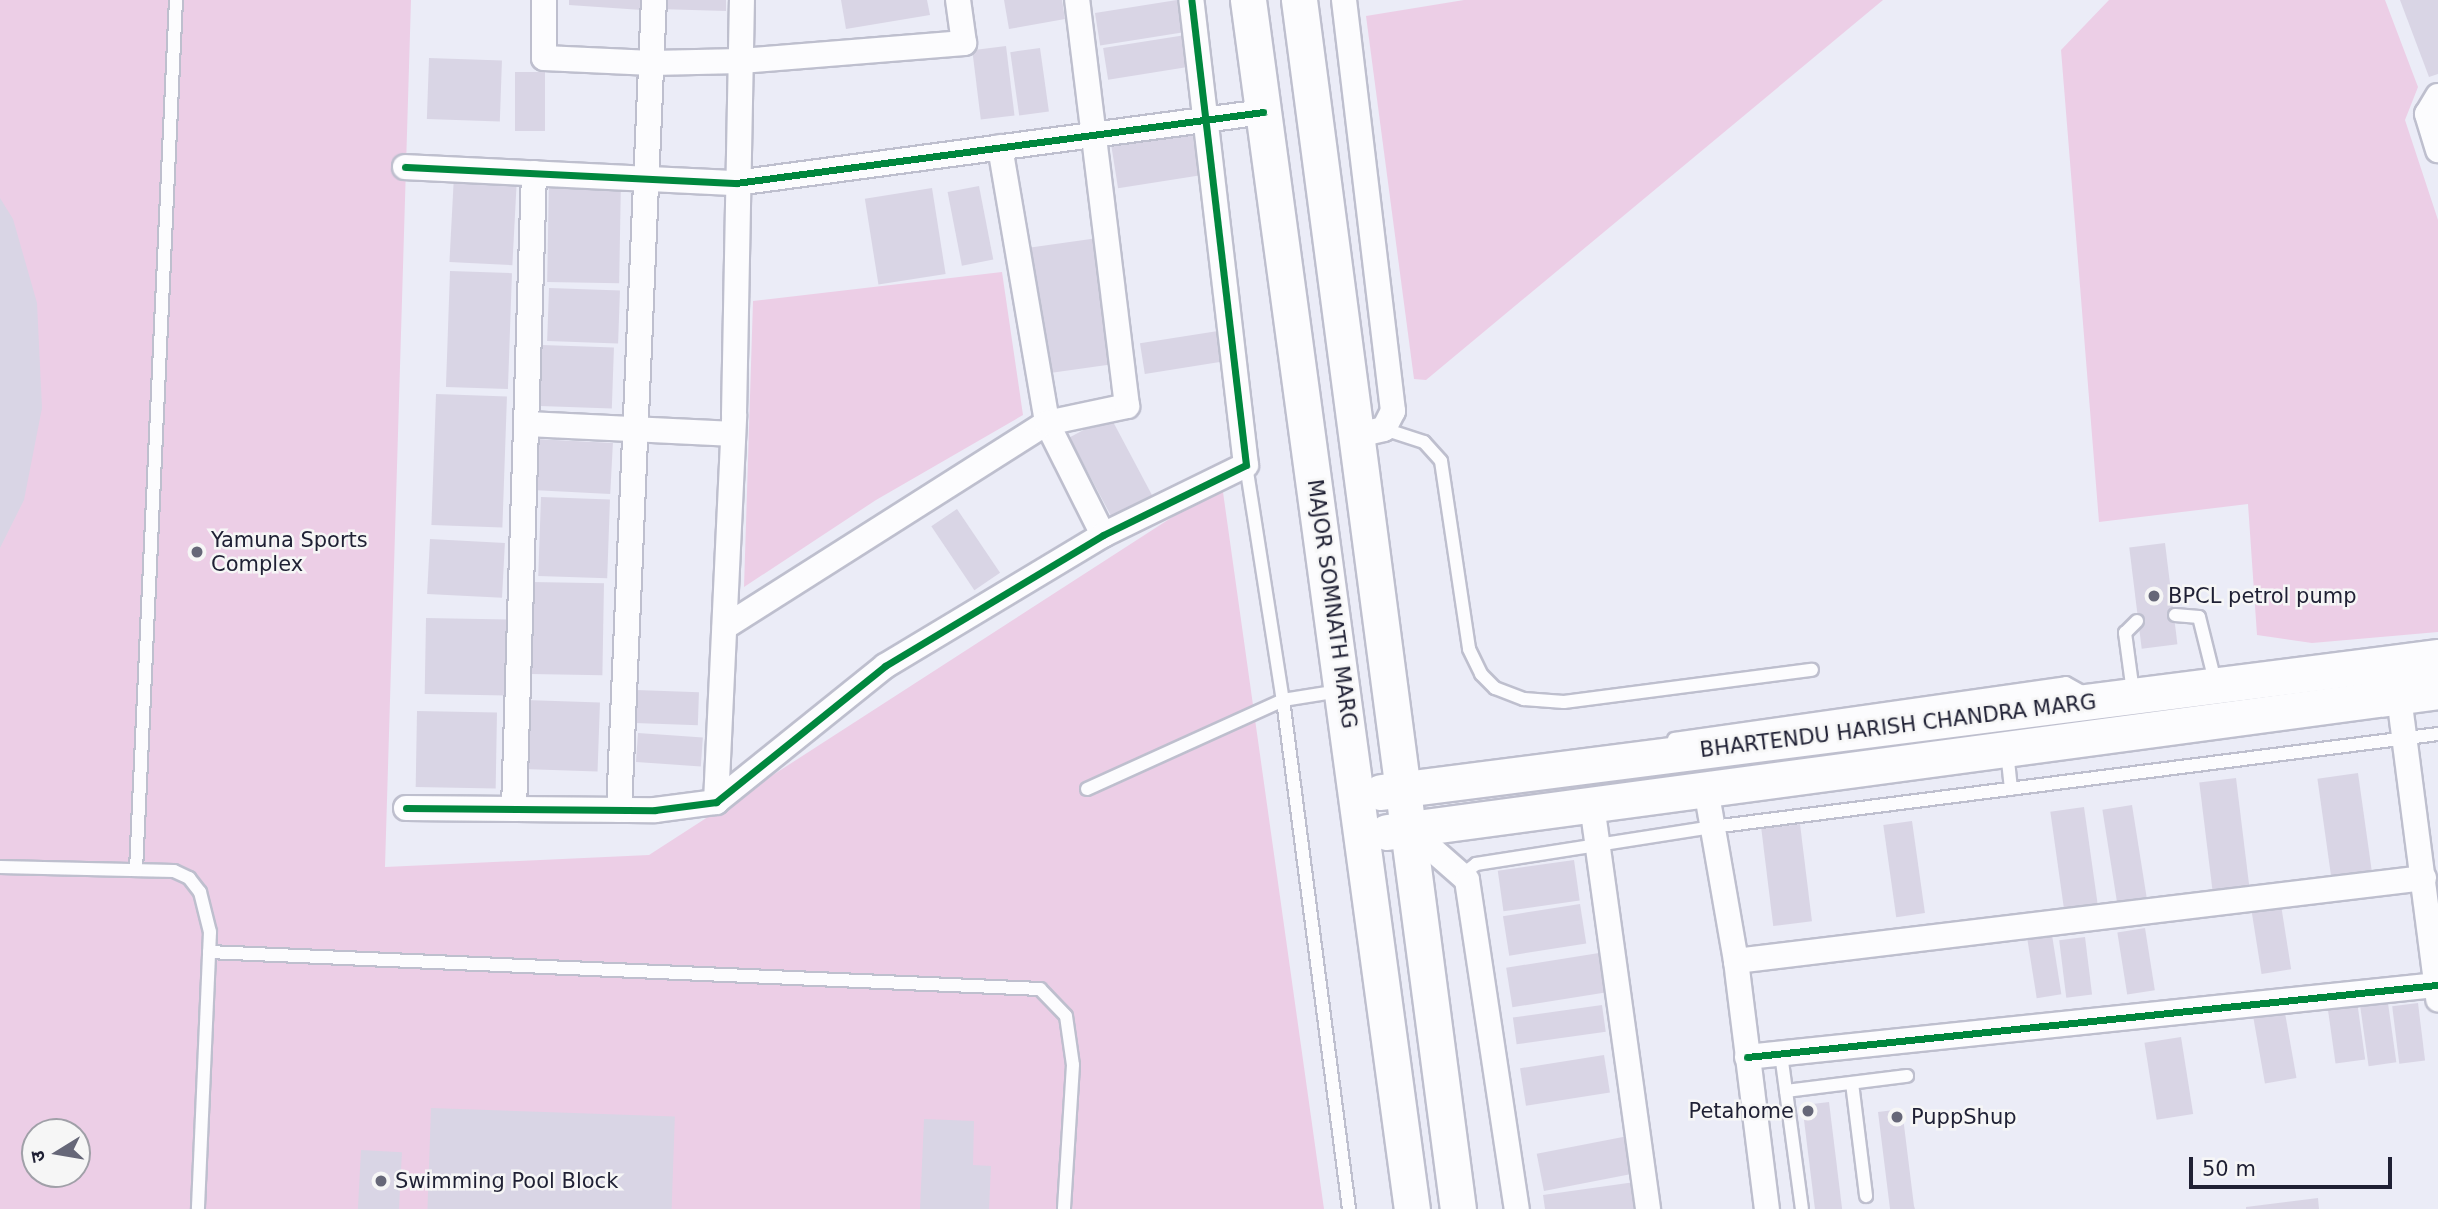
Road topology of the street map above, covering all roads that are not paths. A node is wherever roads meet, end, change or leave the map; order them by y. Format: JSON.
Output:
{"nodes":[{"id":1,"x":176,"y":0,"type":"edge"},
{"id":2,"x":544,"y":0,"type":"edge"},
{"id":3,"x":654,"y":0,"type":"edge"},
{"id":4,"x":742,"y":0,"type":"edge"},
{"id":5,"x":958,"y":0,"type":"edge"},
{"id":6,"x":1077,"y":0,"type":"edge"},
{"id":7,"x":1191,"y":0,"type":"edge"},
{"id":8,"x":1248,"y":0,"type":"edge"},
{"id":9,"x":1299,"y":0,"type":"edge"},
{"id":10,"x":1344,"y":0,"type":"edge"},
{"id":11,"x":741,"y":61,"type":"junction"},
{"id":12,"x":652,"y":63,"type":"junction"},
{"id":13,"x":2438,"y":96,"type":"edge"},
{"id":14,"x":1263,"y":112,"type":"junction"},
{"id":15,"x":1205,"y":119,"type":"junction"},
{"id":16,"x":1094,"y":134,"type":"junction"},
{"id":17,"x":1000,"y":147,"type":"junction"},
{"id":18,"x":2438,"y":150,"type":"edge"},
{"id":19,"x":405,"y":167,"type":"dead end"},
{"id":20,"x":534,"y":173,"type":"junction"},
{"id":21,"x":647,"y":178,"type":"junction"},
{"id":22,"x":739,"y":182,"type":"junction"},
{"id":23,"x":1047,"y":423,"type":"junction"},
{"id":24,"x":529,"y":424,"type":"junction"},
{"id":25,"x":636,"y":426,"type":"junction"},
{"id":26,"x":1370,"y":432,"type":"junction"},
{"id":27,"x":733,"y":434,"type":"junction"},
{"id":28,"x":1246,"y":465,"type":"junction"},
{"id":29,"x":1102,"y":535,"type":"junction"},
{"id":30,"x":2175,"y":615,"type":"dead end"},
{"id":31,"x":2137,"y":621,"type":"dead end"},
{"id":32,"x":725,"y":627,"type":"junction"},
{"id":33,"x":2438,"y":657,"type":"edge"},
{"id":34,"x":1812,"y":670,"type":"dead end"},
{"id":35,"x":2216,"y":685,"type":"junction"},
{"id":36,"x":1344,"y":690,"type":"junction"},
{"id":37,"x":2438,"y":691,"type":"edge"},
{"id":38,"x":2133,"y":696,"type":"junction"},
{"id":39,"x":2399,"y":696,"type":"junction"},
{"id":40,"x":1283,"y":700,"type":"junction"},
{"id":41,"x":2438,"y":734,"type":"edge"},
{"id":42,"x":2404,"y":739,"type":"junction"},
{"id":43,"x":2007,"y":749,"type":"junction"},
{"id":44,"x":1087,"y":789,"type":"dead end"},
{"id":45,"x":1404,"y":789,"type":"junction"},
{"id":46,"x":1706,"y":789,"type":"junction"},
{"id":47,"x":2011,"y":789,"type":"junction"},
{"id":48,"x":1357,"y":795,"type":"junction"},
{"id":49,"x":716,"y":802,"type":"junction"},
{"id":50,"x":1592,"y":805,"type":"junction"},
{"id":51,"x":406,"y":808,"type":"dead end"},
{"id":52,"x":514,"y":809,"type":"junction"},
{"id":53,"x":619,"y":810,"type":"junction"},
{"id":54,"x":1713,"y":827,"type":"junction"},
{"id":55,"x":1409,"y":829,"type":"junction"},
{"id":56,"x":1363,"y":835,"type":"junction"},
{"id":57,"x":1597,"y":844,"type":"junction"},
{"id":58,"x":0,"y":867,"type":"edge"},
{"id":59,"x":136,"y":870,"type":"junction"},
{"id":60,"x":1462,"y":875,"type":"junction"},
{"id":61,"x":2424,"y":878,"type":"junction"},
{"id":62,"x":209,"y":952,"type":"junction"},
{"id":63,"x":1736,"y":961,"type":"junction"},
{"id":64,"x":2437,"y":992,"type":"edge"},
{"id":65,"x":1781,"y":1054,"type":"junction"},
{"id":66,"x":1747,"y":1057,"type":"junction"},
{"id":67,"x":1908,"y":1076,"type":"dead end"},
{"id":68,"x":1852,"y":1083,"type":"junction"},
{"id":69,"x":1786,"y":1091,"type":"junction"},
{"id":70,"x":1866,"y":1196,"type":"dead end"},
{"id":71,"x":198,"y":1209,"type":"edge"},
{"id":72,"x":1063,"y":1209,"type":"edge"},
{"id":73,"x":1349,"y":1209,"type":"edge"},
{"id":74,"x":1412,"y":1209,"type":"edge"},
{"id":75,"x":1458,"y":1209,"type":"edge"},
{"id":76,"x":1517,"y":1209,"type":"edge"},
{"id":77,"x":1648,"y":1209,"type":"edge"},
{"id":78,"x":1767,"y":1209,"type":"edge"},
{"id":79,"x":1802,"y":1209,"type":"edge"}],
"edges":[{"from":1,"to":59,"type":"lane"},
{"from":2,"to":12,"type":"street"},
{"from":3,"to":12,"type":"street"},
{"from":4,"to":11,"type":"street"},
{"from":5,"to":11,"type":"street"},
{"from":6,"to":16,"type":"street"},
{"from":7,"to":15,"type":"street"},
{"from":8,"to":14,"type":"main road","name":"MAJOR SOMNATH MARG"},
{"from":9,"to":26,"type":"main road"},
{"from":10,"to":26,"type":"street"},
{"from":11,"to":12,"type":"street"},
{"from":11,"to":22,"type":"street"},
{"from":12,"to":21,"type":"street"},
{"from":13,"to":18,"type":"street"},
{"from":14,"to":15,"type":"street"},
{"from":14,"to":36,"type":"main road","name":"MAJOR SOMNATH MARG"},
{"from":15,"to":16,"type":"street"},
{"from":15,"to":28,"type":"street"},
{"from":16,"to":17,"type":"street"},
{"from":16,"to":23,"type":"street"},
{"from":17,"to":22,"type":"street"},
{"from":17,"to":23,"type":"street"},
{"from":19,"to":20,"type":"street"},
{"from":20,"to":21,"type":"street"},
{"from":20,"to":24,"type":"street"},
{"from":21,"to":22,"type":"street"},
{"from":21,"to":25,"type":"street"},
{"from":22,"to":27,"type":"street"},
{"from":23,"to":29,"type":"street"},
{"from":23,"to":32,"type":"street"},
{"from":24,"to":25,"type":"street"},
{"from":24,"to":52,"type":"street"},
{"from":25,"to":27,"type":"street"},
{"from":25,"to":53,"type":"street"},
{"from":26,"to":34,"type":"lane"},
{"from":26,"to":45,"type":"main road"},
{"from":27,"to":32,"type":"street"},
{"from":28,"to":29,"type":"street"},
{"from":28,"to":40,"type":"lane"},
{"from":29,"to":49,"type":"street"},
{"from":30,"to":35,"type":"lane"},
{"from":31,"to":38,"type":"lane"},
{"from":32,"to":49,"type":"street"},
{"from":33,"to":35,"type":"main road","name":"BHARTENDU HARISH CHANDRA MARG"},
{"from":35,"to":38,"type":"main road","name":"BHARTENDU HARISH CHANDRA MARG"},
{"from":36,"to":40,"type":"lane"},
{"from":36,"to":48,"type":"main road","name":"MAJOR SOMNATH MARG"},
{"from":37,"to":39,"type":"main road","name":"BHARTENDU HARISH CHANDRA MARG"},
{"from":38,"to":45,"type":"main road","name":"BHARTENDU HARISH CHANDRA MARG"},
{"from":39,"to":42,"type":"street"},
{"from":39,"to":43,"type":"main road","name":"BHARTENDU HARISH CHANDRA MARG"},
{"from":40,"to":44,"type":"lane"},
{"from":40,"to":73,"type":"lane"},
{"from":41,"to":42,"type":"lane"},
{"from":42,"to":47,"type":"lane"},
{"from":42,"to":61,"type":"street"},
{"from":43,"to":46,"type":"main road","name":"BHARTENDU HARISH CHANDRA MARG"},
{"from":43,"to":47,"type":"lane"},
{"from":45,"to":48,"type":"main road","name":"BHARTENDU HARISH CHANDRA MARG"},
{"from":45,"to":55,"type":"main road"},
{"from":46,"to":50,"type":"main road","name":"BHARTENDU HARISH CHANDRA MARG"},
{"from":46,"to":54,"type":"street"},
{"from":47,"to":54,"type":"lane"},
{"from":48,"to":56,"type":"main road","name":"MAJOR SOMNATH MARG"},
{"from":49,"to":53,"type":"street"},
{"from":50,"to":55,"type":"main road","name":"BHARTENDU HARISH CHANDRA MARG"},
{"from":50,"to":57,"type":"street"},
{"from":51,"to":52,"type":"street"},
{"from":52,"to":53,"type":"street"},
{"from":54,"to":57,"type":"lane"},
{"from":54,"to":63,"type":"street"},
{"from":55,"to":56,"type":"main road","name":"BHARTENDU HARISH CHANDRA MARG"},
{"from":55,"to":60,"type":"street"},
{"from":55,"to":75,"type":"main road"},
{"from":56,"to":74,"type":"main road","name":"MAJOR SOMNATH MARG"},
{"from":57,"to":60,"type":"lane"},
{"from":57,"to":77,"type":"street"},
{"from":58,"to":59,"type":"lane"},
{"from":59,"to":62,"type":"lane"},
{"from":60,"to":76,"type":"street"},
{"from":61,"to":63,"type":"street"},
{"from":61,"to":64,"type":"street"},
{"from":62,"to":71,"type":"lane"},
{"from":62,"to":72,"type":"lane"},
{"from":63,"to":66,"type":"street"},
{"from":64,"to":65,"type":"street"},
{"from":65,"to":66,"type":"street"},
{"from":65,"to":69,"type":"lane"},
{"from":66,"to":78,"type":"street"},
{"from":67,"to":68,"type":"lane"},
{"from":68,"to":69,"type":"lane"},
{"from":68,"to":70,"type":"lane"},
{"from":69,"to":79,"type":"lane"}]}
